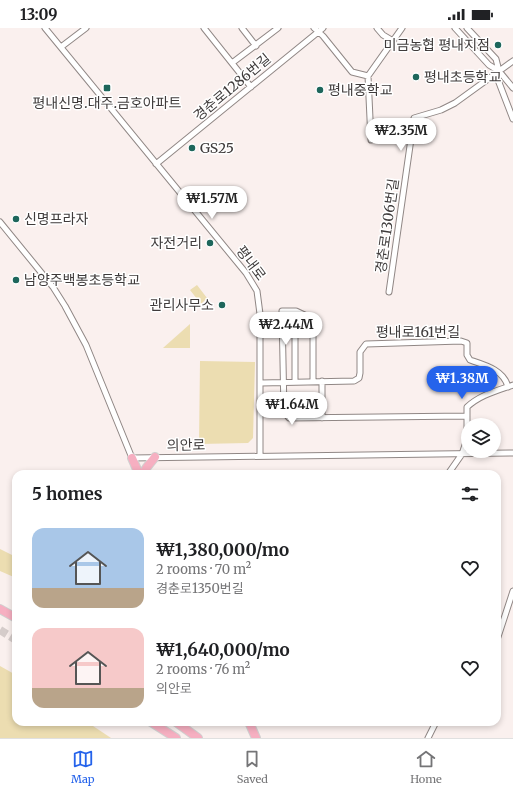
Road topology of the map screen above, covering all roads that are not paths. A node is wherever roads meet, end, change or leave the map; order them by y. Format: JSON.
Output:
{"nodes":[{"id":1,"x":45,"y":28,"type":"edge"},
{"id":2,"x":86,"y":28,"type":"edge"},
{"id":3,"x":204,"y":28,"type":"edge"},
{"id":4,"x":242,"y":28,"type":"edge"},
{"id":5,"x":278,"y":28,"type":"edge"},
{"id":6,"x":323,"y":28,"type":"edge"},
{"id":7,"x":377,"y":28,"type":"edge"},
{"id":8,"x":402,"y":28,"type":"edge"},
{"id":9,"x":455,"y":28,"type":"edge"},
{"id":10,"x":467,"y":28,"type":"edge"},
{"id":11,"x":316,"y":30,"type":"edge"},
{"id":12,"x":393,"y":42,"type":"junction"},
{"id":13,"x":256,"y":46,"type":"junction"},
{"id":14,"x":61,"y":47,"type":"junction"},
{"id":15,"x":513,"y":61,"type":"edge"},
{"id":16,"x":232,"y":63,"type":"junction"},
{"id":17,"x":500,"y":72,"type":"junction"},
{"id":18,"x":368,"y":76,"type":"junction"},
{"id":19,"x":251,"y":87,"type":"junction"},
{"id":20,"x":513,"y":88,"type":"edge"},
{"id":21,"x":513,"y":119,"type":"edge"},
{"id":22,"x":371,"y":140,"type":"dead end"},
{"id":23,"x":156,"y":164,"type":"junction"},
{"id":24,"x":0,"y":222,"type":"edge"},
{"id":25,"x":389,"y":292,"type":"dead end"},
{"id":26,"x":295,"y":311,"type":"junction"},
{"id":27,"x":313,"y":381,"type":"junction"},
{"id":28,"x":322,"y":381,"type":"junction"},
{"id":29,"x":283,"y":382,"type":"junction"},
{"id":30,"x":295,"y":382,"type":"junction"},
{"id":31,"x":261,"y":383,"type":"junction"},
{"id":32,"x":511,"y":386,"type":"edge"},
{"id":33,"x":467,"y":416,"type":"joint"},
{"id":34,"x":322,"y":418,"type":"junction"},
{"id":35,"x":501,"y":453,"type":"edge"},
{"id":36,"x":513,"y":453,"type":"edge"},
{"id":37,"x":461,"y":454,"type":"edge"},
{"id":38,"x":461,"y":455,"type":"edge"},
{"id":39,"x":260,"y":456,"type":"junction"},
{"id":40,"x":155,"y":457,"type":"junction"},
{"id":41,"x":132,"y":458,"type":"junction"},
{"id":42,"x":137,"y":470,"type":"edge"},
{"id":43,"x":145,"y":470,"type":"edge"},
{"id":44,"x":451,"y":470,"type":"edge"},
{"id":45,"x":513,"y":591,"type":"edge"},
{"id":46,"x":0,"y":609,"type":"edge"},
{"id":47,"x":12,"y":616,"type":"edge"},
{"id":48,"x":501,"y":628,"type":"edge"},
{"id":49,"x":157,"y":726,"type":"edge"},
{"id":50,"x":182,"y":726,"type":"edge"},
{"id":51,"x":251,"y":726,"type":"edge"},
{"id":52,"x":434,"y":726,"type":"edge"},
{"id":53,"x":176,"y":738,"type":"edge"},
{"id":54,"x":198,"y":738,"type":"edge"},
{"id":55,"x":256,"y":738,"type":"edge"},
{"id":56,"x":428,"y":738,"type":"edge"}],
"edges":[{"from":1,"to":14,"type":"street","name":"평내로"},
{"from":2,"to":14,"type":"street"},
{"from":3,"to":16,"type":"street"},
{"from":4,"to":13,"type":"street"},
{"from":5,"to":13,"type":"street"},
{"from":6,"to":11,"type":"street","name":"경춘로1286번길"},
{"from":7,"to":12,"type":"street"},
{"from":8,"to":12,"type":"street"},
{"from":9,"to":17,"type":"street"},
{"from":10,"to":17,"type":"street"},
{"from":11,"to":18,"type":"street"},
{"from":11,"to":19,"type":"street","name":"경춘로1286번길"},
{"from":12,"to":18,"type":"street"},
{"from":13,"to":16,"type":"street"},
{"from":14,"to":23,"type":"street","name":"평내로"},
{"from":15,"to":17,"type":"street"},
{"from":16,"to":19,"type":"street"},
{"from":17,"to":20,"type":"street"},
{"from":17,"to":21,"type":"street"},
{"from":17,"to":25,"type":"street","name":"경춘로1306번길"},
{"from":18,"to":22,"type":"street"},
{"from":19,"to":23,"type":"street","name":"경춘로1286번길"},
{"from":23,"to":31,"type":"street","name":"평내로"},
{"from":24,"to":41,"type":"street"},
{"from":26,"to":27,"type":"street"},
{"from":26,"to":29,"type":"street"},
{"from":26,"to":30,"type":"street"},
{"from":27,"to":28,"type":"street","name":"평내로161번길"},
{"from":27,"to":30,"type":"street","name":"평내로161번길"},
{"from":28,"to":32,"type":"street","name":"평내로161번길"},
{"from":28,"to":34,"type":"street"},
{"from":29,"to":30,"type":"street","name":"평내로161번길"},
{"from":29,"to":31,"type":"street","name":"평내로161번길"},
{"from":29,"to":34,"type":"street"},
{"from":31,"to":39,"type":"street","name":"평내로"},
{"from":32,"to":33,"type":"street"},
{"from":33,"to":34,"type":"street"},
{"from":35,"to":36,"type":"street","name":"의안로"},
{"from":37,"to":39,"type":"street","name":"의안로"},
{"from":38,"to":44,"type":"street"},
{"from":39,"to":40,"type":"street","name":"의안로"},
{"from":40,"to":41,"type":"street","name":"의안로"},
{"from":40,"to":43,"type":"highway"},
{"from":41,"to":42,"type":"highway"},
{"from":45,"to":48,"type":"street"},
{"from":46,"to":47,"type":"highway"},
{"from":49,"to":53,"type":"highway"},
{"from":50,"to":54,"type":"highway"},
{"from":51,"to":55,"type":"highway"},
{"from":52,"to":56,"type":"street"}]}
